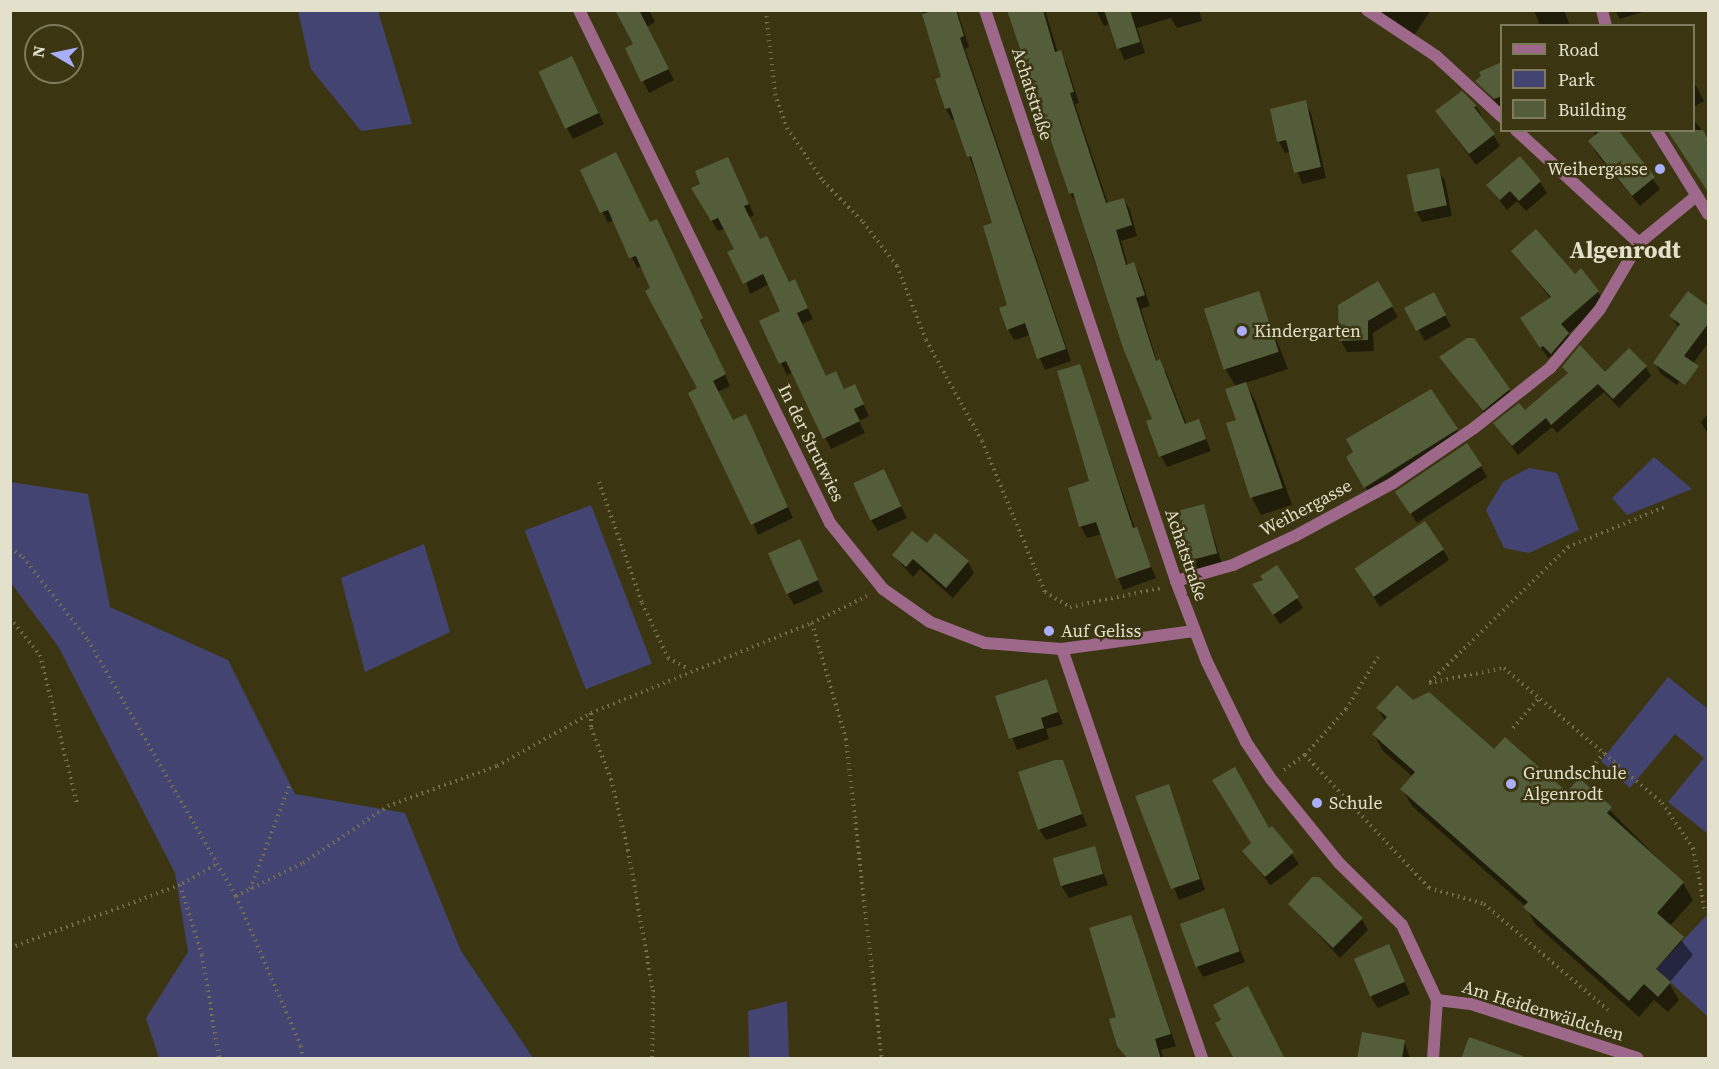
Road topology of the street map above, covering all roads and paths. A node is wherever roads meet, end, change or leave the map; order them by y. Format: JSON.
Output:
{"nodes":[{"id":1,"x":579,"y":10,"type":"edge"},
{"id":2,"x":766,"y":10,"type":"edge"},
{"id":3,"x":986,"y":10,"type":"edge"},
{"id":4,"x":1367,"y":10,"type":"edge"},
{"id":5,"x":1500,"y":115,"type":"edge"},
{"id":6,"x":1518,"y":132,"type":"edge"},
{"id":7,"x":1657,"y":132,"type":"edge"},
{"id":8,"x":1695,"y":197,"type":"junction"},
{"id":9,"x":1708,"y":214,"type":"edge"},
{"id":10,"x":1639,"y":243,"type":"junction"},
{"id":11,"x":599,"y":482,"type":"dead end"},
{"id":12,"x":1667,"y":506,"type":"dead end"},
{"id":13,"x":10,"y":548,"type":"edge"},
{"id":14,"x":1176,"y":581,"type":"junction"},
{"id":15,"x":883,"y":589,"type":"junction"},
{"id":16,"x":10,"y":618,"type":"edge"},
{"id":17,"x":812,"y":623,"type":"junction"},
{"id":18,"x":1194,"y":631,"type":"junction"},
{"id":19,"x":1062,"y":649,"type":"junction"},
{"id":20,"x":1378,"y":657,"type":"dead end"},
{"id":21,"x":689,"y":670,"type":"junction"},
{"id":22,"x":1539,"y":698,"type":"junction"},
{"id":23,"x":591,"y":713,"type":"junction"},
{"id":24,"x":1513,"y":728,"type":"dead end"},
{"id":25,"x":1604,"y":753,"type":"junction"},
{"id":26,"x":1305,"y":755,"type":"junction"},
{"id":27,"x":1588,"y":772,"type":"dead end"},
{"id":28,"x":1271,"y":779,"type":"junction"},
{"id":29,"x":290,"y":784,"type":"dead end"},
{"id":30,"x":77,"y":804,"type":"dead end"},
{"id":31,"x":215,"y":865,"type":"junction"},
{"id":32,"x":180,"y":885,"type":"junction"},
{"id":33,"x":249,"y":890,"type":"junction"},
{"id":34,"x":236,"y":896,"type":"junction"},
{"id":35,"x":1705,"y":911,"type":"dead end"},
{"id":36,"x":10,"y":948,"type":"edge"},
{"id":37,"x":1437,"y":1000,"type":"junction"},
{"id":38,"x":1608,"y":1010,"type":"dead end"},
{"id":39,"x":219,"y":1059,"type":"edge"},
{"id":40,"x":303,"y":1059,"type":"edge"},
{"id":41,"x":652,"y":1059,"type":"edge"},
{"id":42,"x":882,"y":1059,"type":"edge"},
{"id":43,"x":1202,"y":1059,"type":"edge"},
{"id":44,"x":1433,"y":1059,"type":"edge"},
{"id":45,"x":1637,"y":1059,"type":"edge"}],
"edges":[{"from":1,"to":15,"type":"street","name":"In der Strutwies"},
{"from":2,"to":14,"type":"path"},
{"from":3,"to":14,"type":"street","name":"Achatstraße"},
{"from":4,"to":5,"type":"street"},
{"from":6,"to":10,"type":"street"},
{"from":7,"to":8,"type":"street"},
{"from":8,"to":9,"type":"street"},
{"from":8,"to":10,"type":"street","name":"Weihergasse"},
{"from":10,"to":14,"type":"street","name":"Weihergasse"},
{"from":11,"to":21,"type":"path"},
{"from":12,"to":22,"type":"path"},
{"from":13,"to":31,"type":"path"},
{"from":14,"to":18,"type":"street","name":"Achatstraße"},
{"from":15,"to":17,"type":"path"},
{"from":15,"to":19,"type":"street","name":"In der Strutwies"},
{"from":16,"to":30,"type":"path"},
{"from":17,"to":21,"type":"path"},
{"from":17,"to":42,"type":"path"},
{"from":18,"to":19,"type":"street","name":"In der Strutwies"},
{"from":18,"to":28,"type":"street","name":"Achatstraße"},
{"from":19,"to":43,"type":"street"},
{"from":20,"to":26,"type":"path"},
{"from":21,"to":23,"type":"path"},
{"from":22,"to":24,"type":"path"},
{"from":22,"to":25,"type":"path"},
{"from":23,"to":33,"type":"path"},
{"from":23,"to":41,"type":"path"},
{"from":25,"to":27,"type":"path"},
{"from":25,"to":35,"type":"path"},
{"from":26,"to":28,"type":"path"},
{"from":26,"to":38,"type":"path"},
{"from":28,"to":37,"type":"street","name":"Achatstraße"},
{"from":29,"to":33,"type":"path"},
{"from":31,"to":32,"type":"path"},
{"from":31,"to":34,"type":"path"},
{"from":32,"to":36,"type":"path"},
{"from":32,"to":39,"type":"path"},
{"from":33,"to":34,"type":"path"},
{"from":34,"to":40,"type":"path"},
{"from":37,"to":44,"type":"street","name":"Achatstraße"},
{"from":37,"to":45,"type":"street","name":"Am Heidenwäldchen"}]}
